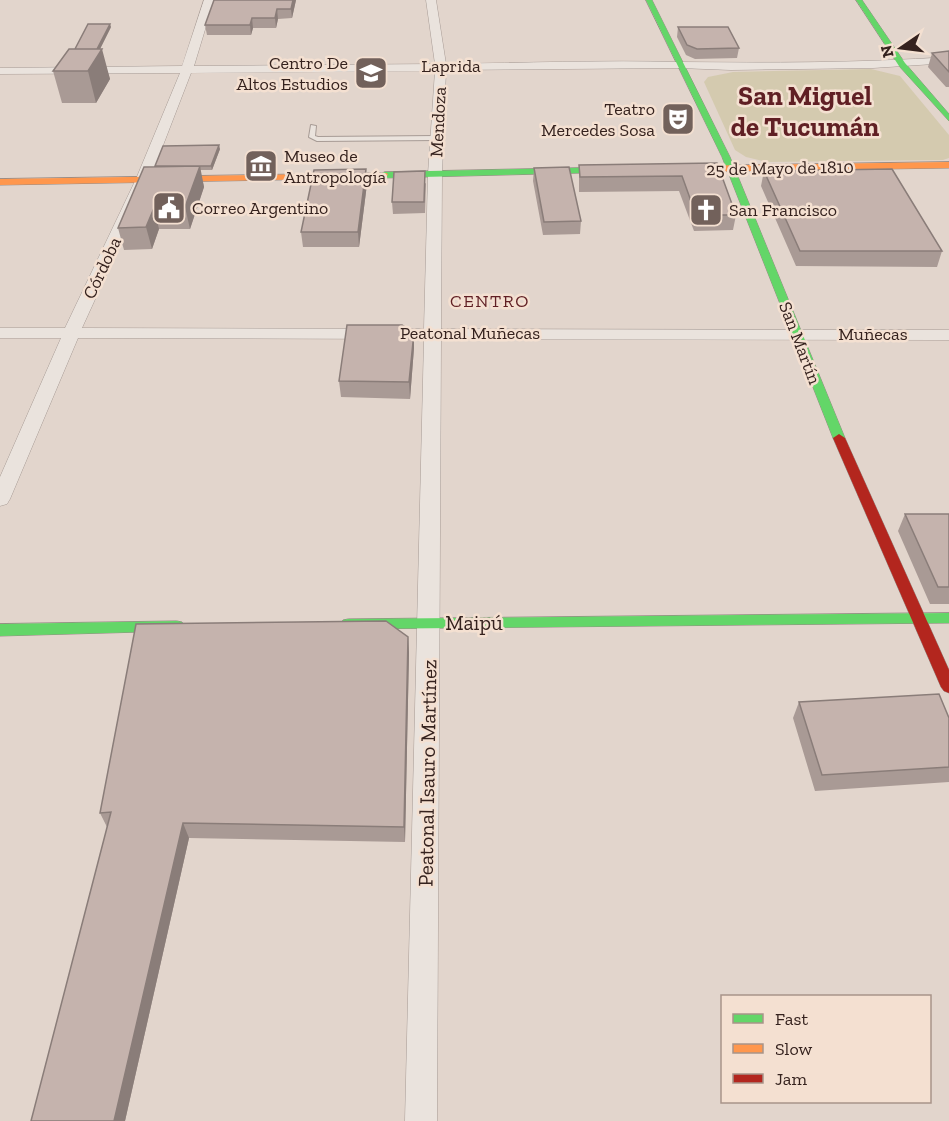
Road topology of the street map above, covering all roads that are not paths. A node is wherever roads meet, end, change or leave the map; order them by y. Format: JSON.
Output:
{"nodes":[{"id":1,"x":210,"y":0,"type":"edge"},
{"id":2,"x":431,"y":0,"type":"edge"},
{"id":3,"x":649,"y":0,"type":"edge"},
{"id":4,"x":859,"y":0,"type":"edge"},
{"id":5,"x":949,"y":60,"type":"edge"},
{"id":6,"x":902,"y":64,"type":"junction"},
{"id":7,"x":679,"y":65,"type":"junction"},
{"id":8,"x":441,"y":66,"type":"junction"},
{"id":9,"x":187,"y":69,"type":"junction"},
{"id":10,"x":0,"y":71,"type":"edge"},
{"id":11,"x":949,"y":119,"type":"edge"},
{"id":12,"x":313,"y":126,"type":"dead end"},
{"id":13,"x":437,"y":138,"type":"junction"},
{"id":14,"x":949,"y":165,"type":"edge"},
{"id":15,"x":729,"y":168,"type":"junction"},
{"id":16,"x":635,"y":170,"type":"edge"},
{"id":17,"x":670,"y":170,"type":"edge"},
{"id":18,"x":435,"y":174,"type":"junction"},
{"id":19,"x":143,"y":179,"type":"junction"},
{"id":20,"x":0,"y":182,"type":"edge"},
{"id":21,"x":0,"y":333,"type":"edge"},
{"id":22,"x":433,"y":333,"type":"junction"},
{"id":23,"x":71,"y":334,"type":"junction"},
{"id":24,"x":797,"y":334,"type":"junction"},
{"id":25,"x":949,"y":335,"type":"edge"},
{"id":26,"x":0,"y":499,"type":"edge"},
{"id":27,"x":949,"y":618,"type":"edge"},
{"id":28,"x":919,"y":619,"type":"junction"},
{"id":29,"x":429,"y":622,"type":"junction"},
{"id":30,"x":335,"y":624,"type":"edge"},
{"id":31,"x":194,"y":626,"type":"edge"},
{"id":32,"x":0,"y":630,"type":"edge"},
{"id":33,"x":949,"y":687,"type":"edge"},
{"id":34,"x":421,"y":1121,"type":"edge"}],
"edges":[{"from":1,"to":9,"type":"street","name":"Córdoba"},
{"from":2,"to":8,"type":"street","name":"Mendoza"},
{"from":3,"to":7,"type":"street","name":"San Martín"},
{"from":4,"to":6,"type":"street"},
{"from":5,"to":6,"type":"street","name":"Laprida"},
{"from":6,"to":7,"type":"street","name":"Laprida"},
{"from":6,"to":11,"type":"street"},
{"from":7,"to":8,"type":"street","name":"Laprida"},
{"from":7,"to":15,"type":"street","name":"San Martín"},
{"from":8,"to":9,"type":"street","name":"Laprida"},
{"from":8,"to":13,"type":"street","name":"Mendoza"},
{"from":9,"to":10,"type":"street","name":"Laprida"},
{"from":9,"to":19,"type":"street","name":"Córdoba"},
{"from":12,"to":13,"type":"lane"},
{"from":13,"to":18,"type":"street","name":"Mendoza"},
{"from":14,"to":15,"type":"street","name":"25 de Mayo de 1810"},
{"from":15,"to":17,"type":"street","name":"25 de Mayo de 1810"},
{"from":15,"to":24,"type":"street","name":"San Martín"},
{"from":16,"to":18,"type":"street"},
{"from":18,"to":19,"type":"street"},
{"from":18,"to":22,"type":"street","name":"Peatonal Isauro Martínez"},
{"from":19,"to":20,"type":"street"},
{"from":19,"to":23,"type":"street","name":"Córdoba"},
{"from":21,"to":23,"type":"street","name":"Peatonal Muñecas"},
{"from":22,"to":23,"type":"street","name":"Peatonal Muñecas"},
{"from":22,"to":24,"type":"street","name":"Peatonal Muñecas"},
{"from":22,"to":29,"type":"street","name":"Peatonal Isauro Martínez"},
{"from":23,"to":26,"type":"street","name":"Córdoba"},
{"from":24,"to":25,"type":"street","name":"Muñecas"},
{"from":24,"to":28,"type":"street","name":"San Martín"},
{"from":27,"to":28,"type":"street","name":"Maipú"},
{"from":28,"to":29,"type":"street","name":"Maipú"},
{"from":28,"to":33,"type":"street","name":"San Martín"},
{"from":29,"to":30,"type":"street","name":"Maipú"},
{"from":29,"to":34,"type":"street","name":"Peatonal Isauro Martínez"},
{"from":31,"to":32,"type":"street"}]}
